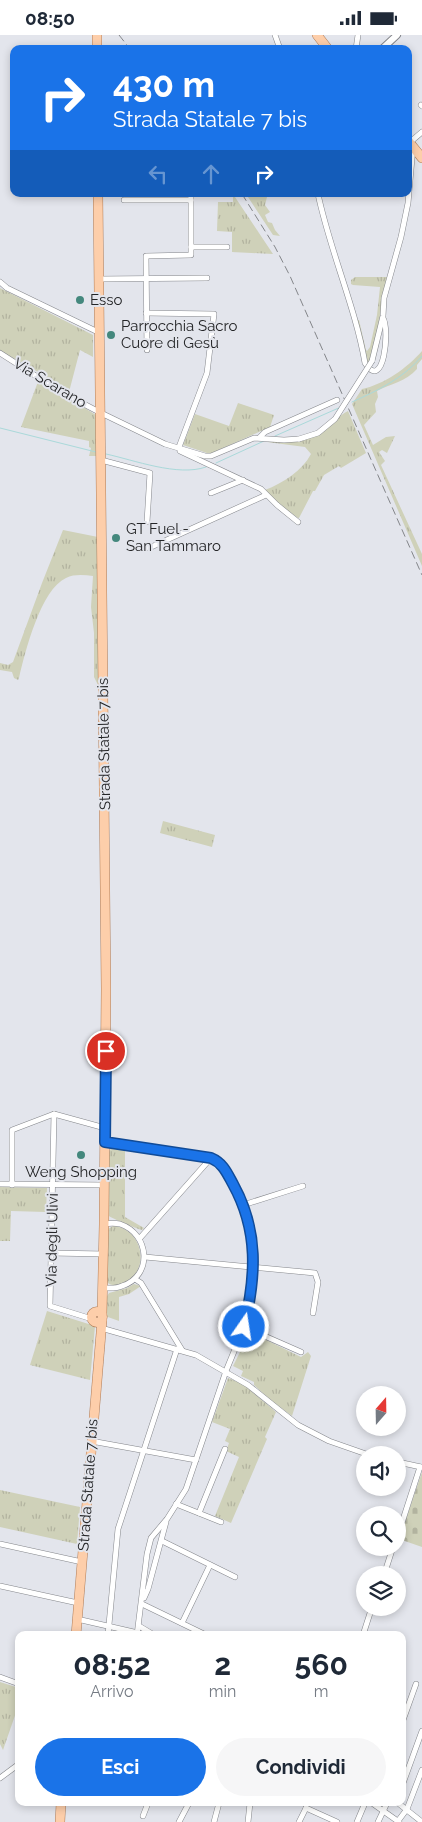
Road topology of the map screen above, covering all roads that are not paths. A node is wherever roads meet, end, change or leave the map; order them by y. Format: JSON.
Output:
{"nodes":[{"id":1,"x":317,"y":35,"type":"edge"},
{"id":2,"x":397,"y":35,"type":"edge"},
{"id":3,"x":325,"y":45,"type":"edge"},
{"id":4,"x":386,"y":45,"type":"edge"},
{"id":5,"x":422,"y":132,"type":"edge"},
{"id":6,"x":412,"y":143,"type":"edge"},
{"id":7,"x":412,"y":145,"type":"edge"},
{"id":8,"x":422,"y":158,"type":"edge"},
{"id":9,"x":98,"y":197,"type":"edge"},
{"id":10,"x":191,"y":197,"type":"edge"},
{"id":11,"x":319,"y":197,"type":"edge"},
{"id":12,"x":408,"y":197,"type":"edge"},
{"id":13,"x":124,"y":200,"type":"dead end"},
{"id":14,"x":191,"y":247,"type":"junction"},
{"id":15,"x":227,"y":247,"type":"dead end"},
{"id":16,"x":207,"y":277,"type":"dead end"},
{"id":17,"x":145,"y":278,"type":"junction"},
{"id":18,"x":99,"y":279,"type":"junction"},
{"id":19,"x":0,"y":282,"type":"edge"},
{"id":20,"x":146,"y":313,"type":"junction"},
{"id":21,"x":383,"y":318,"type":"junction"},
{"id":22,"x":100,"y":333,"type":"junction"},
{"id":23,"x":147,"y":350,"type":"dead end"},
{"id":24,"x":0,"y":353,"type":"edge"},
{"id":25,"x":337,"y":401,"type":"dead end"},
{"id":26,"x":101,"y":413,"type":"junction"},
{"id":27,"x":260,"y":437,"type":"junction"},
{"id":28,"x":165,"y":444,"type":"junction"},
{"id":29,"x":179,"y":447,"type":"junction"},
{"id":30,"x":101,"y":460,"type":"junction"},
{"id":31,"x":243,"y":480,"type":"junction"},
{"id":32,"x":211,"y":493,"type":"dead end"},
{"id":33,"x":266,"y":495,"type":"junction"},
{"id":34,"x":148,"y":522,"type":"dead end"},
{"id":35,"x":298,"y":522,"type":"dead end"},
{"id":36,"x":149,"y":549,"type":"dead end"},
{"id":37,"x":54,"y":1114,"type":"junction"},
{"id":38,"x":105,"y":1128,"type":"junction"},
{"id":39,"x":105,"y":1142,"type":"junction"},
{"id":40,"x":211,"y":1158,"type":"junction"},
{"id":41,"x":0,"y":1184,"type":"edge"},
{"id":42,"x":12,"y":1185,"type":"junction"},
{"id":43,"x":52,"y":1185,"type":"junction"},
{"id":44,"x":105,"y":1185,"type":"junction"},
{"id":45,"x":303,"y":1186,"type":"dead end"},
{"id":46,"x":243,"y":1205,"type":"junction"},
{"id":47,"x":104,"y":1224,"type":"junction"},
{"id":48,"x":140,"y":1238,"type":"junction"},
{"id":49,"x":51,"y":1253,"type":"junction"},
{"id":50,"x":104,"y":1254,"type":"junction"},
{"id":51,"x":145,"y":1257,"type":"junction"},
{"id":52,"x":254,"y":1267,"type":"junction"},
{"id":53,"x":135,"y":1279,"type":"junction"},
{"id":54,"x":103,"y":1291,"type":"junction"},
{"id":55,"x":313,"y":1313,"type":"dead end"},
{"id":56,"x":96,"y":1320,"type":"junction"},
{"id":57,"x":244,"y":1327,"type":"junction"},
{"id":58,"x":180,"y":1350,"type":"junction"},
{"id":59,"x":302,"y":1353,"type":"dead end"},
{"id":60,"x":226,"y":1371,"type":"junction"},
{"id":61,"x":91,"y":1441,"type":"junction"},
{"id":62,"x":225,"y":1449,"type":"dead end"},
{"id":63,"x":356,"y":1450,"type":"edge"},
{"id":64,"x":143,"y":1451,"type":"junction"},
{"id":65,"x":196,"y":1460,"type":"junction"},
{"id":66,"x":406,"y":1464,"type":"edge"},
{"id":67,"x":421,"y":1467,"type":"edge"},
{"id":68,"x":176,"y":1504,"type":"junction"},
{"id":69,"x":406,"y":1511,"type":"edge"},
{"id":70,"x":199,"y":1513,"type":"junction"},
{"id":71,"x":167,"y":1519,"type":"junction"},
{"id":72,"x":221,"y":1522,"type":"dead end"},
{"id":73,"x":162,"y":1541,"type":"junction"},
{"id":74,"x":0,"y":1544,"type":"edge"},
{"id":75,"x":82,"y":1562,"type":"junction"},
{"id":76,"x":210,"y":1565,"type":"junction"},
{"id":77,"x":235,"y":1577,"type":"dead end"},
{"id":78,"x":0,"y":1586,"type":"edge"},
{"id":79,"x":78,"y":1603,"type":"junction"},
{"id":80,"x":142,"y":1604,"type":"junction"},
{"id":81,"x":369,"y":1616,"type":"edge"},
{"id":82,"x":77,"y":1619,"type":"junction"},
{"id":83,"x":182,"y":1623,"type":"junction"},
{"id":84,"x":109,"y":1626,"type":"junction"},
{"id":85,"x":139,"y":1626,"type":"junction"},
{"id":86,"x":76,"y":1631,"type":"edge"},
{"id":87,"x":108,"y":1631,"type":"edge"},
{"id":88,"x":127,"y":1631,"type":"edge"},
{"id":89,"x":138,"y":1631,"type":"edge"},
{"id":90,"x":147,"y":1631,"type":"edge"},
{"id":91,"x":198,"y":1631,"type":"edge"},
{"id":92,"x":364,"y":1631,"type":"edge"},
{"id":93,"x":0,"y":1677,"type":"edge"},
{"id":94,"x":15,"y":1683,"type":"edge"},
{"id":95,"x":416,"y":1684,"type":"dead end"},
{"id":96,"x":406,"y":1712,"type":"edge"},
{"id":97,"x":422,"y":1731,"type":"edge"},
{"id":98,"x":15,"y":1767,"type":"edge"},
{"id":99,"x":422,"y":1770,"type":"edge"},
{"id":100,"x":406,"y":1775,"type":"edge"},
{"id":101,"x":0,"y":1778,"type":"edge"},
{"id":102,"x":62,"y":1806,"type":"edge"},
{"id":103,"x":147,"y":1806,"type":"edge"},
{"id":104,"x":187,"y":1806,"type":"edge"},
{"id":105,"x":218,"y":1806,"type":"edge"},
{"id":106,"x":250,"y":1806,"type":"edge"},
{"id":107,"x":306,"y":1806,"type":"edge"},
{"id":108,"x":308,"y":1806,"type":"edge"},
{"id":109,"x":364,"y":1806,"type":"edge"},
{"id":110,"x":376,"y":1806,"type":"edge"},
{"id":111,"x":386,"y":1806,"type":"edge"},
{"id":112,"x":402,"y":1806,"type":"edge"},
{"id":113,"x":407,"y":1809,"type":"junction"},
{"id":114,"x":383,"y":1811,"type":"junction"},
{"id":115,"x":414,"y":1815,"type":"junction"},
{"id":116,"x":142,"y":1816,"type":"dead end"},
{"id":117,"x":60,"y":1822,"type":"edge"},
{"id":118,"x":179,"y":1822,"type":"edge"},
{"id":119,"x":214,"y":1822,"type":"edge"},
{"id":120,"x":248,"y":1822,"type":"edge"},
{"id":121,"x":300,"y":1822,"type":"edge"},
{"id":122,"x":337,"y":1822,"type":"edge"},
{"id":123,"x":357,"y":1822,"type":"edge"},
{"id":124,"x":378,"y":1822,"type":"edge"},
{"id":125,"x":398,"y":1822,"type":"edge"},
{"id":126,"x":411,"y":1822,"type":"edge"},
{"id":127,"x":422,"y":1822,"type":"edge"}],
"edges":[{"from":1,"to":3,"type":"main road"},
{"from":2,"to":4,"type":"street"},
{"from":5,"to":6,"type":"street"},
{"from":7,"to":8,"type":"main road"},
{"from":9,"to":18,"type":"main road","name":"Strada Statale 7 bis"},
{"from":10,"to":13,"type":"street"},
{"from":10,"to":14,"type":"street"},
{"from":11,"to":21,"type":"street"},
{"from":12,"to":21,"type":"street"},
{"from":14,"to":15,"type":"street"},
{"from":14,"to":17,"type":"street"},
{"from":16,"to":17,"type":"street"},
{"from":17,"to":18,"type":"street"},
{"from":17,"to":20,"type":"street"},
{"from":18,"to":22,"type":"main road","name":"Strada Statale 7 bis"},
{"from":19,"to":22,"type":"street"},
{"from":20,"to":23,"type":"street"},
{"from":20,"to":29,"type":"street"},
{"from":21,"to":27,"type":"street","bridge":true},
{"from":22,"to":26,"type":"main road","name":"Strada Statale 7 bis"},
{"from":24,"to":26,"type":"street","name":"Via Scarano"},
{"from":25,"to":27,"type":"street"},
{"from":26,"to":28,"type":"street","name":"Via Scarano"},
{"from":26,"to":30,"type":"main road","name":"Strada Statale 7 bis"},
{"from":27,"to":29,"type":"street"},
{"from":28,"to":29,"type":"street"},
{"from":28,"to":31,"type":"street"},
{"from":30,"to":34,"type":"street"},
{"from":30,"to":38,"type":"main road","name":"Strada Statale 7 bis"},
{"from":31,"to":32,"type":"street"},
{"from":31,"to":33,"type":"street"},
{"from":33,"to":35,"type":"street"},
{"from":33,"to":36,"type":"street"},
{"from":37,"to":38,"type":"street"},
{"from":37,"to":42,"type":"street"},
{"from":37,"to":43,"type":"street","name":"Via degli Ulivi"},
{"from":38,"to":39,"type":"main road","name":"Strada Statale 7 bis"},
{"from":39,"to":40,"type":"street"},
{"from":39,"to":44,"type":"main road","name":"Strada Statale 7 bis"},
{"from":40,"to":46,"type":"street"},
{"from":40,"to":48,"type":"street"},
{"from":41,"to":42,"type":"street"},
{"from":42,"to":43,"type":"street"},
{"from":43,"to":44,"type":"street"},
{"from":43,"to":49,"type":"street","name":"Via degli Ulivi"},
{"from":44,"to":47,"type":"main road","name":"Strada Statale 7 bis"},
{"from":45,"to":46,"type":"street"},
{"from":46,"to":52,"type":"street"},
{"from":47,"to":48,"type":"street"},
{"from":47,"to":50,"type":"main road","name":"Strada Statale 7 bis"},
{"from":48,"to":51,"type":"street"},
{"from":49,"to":50,"type":"street"},
{"from":49,"to":56,"type":"street","name":"Via degli Ulivi"},
{"from":50,"to":54,"type":"main road","name":"Strada Statale 7 bis"},
{"from":51,"to":52,"type":"street"},
{"from":51,"to":53,"type":"street"},
{"from":52,"to":55,"type":"street"},
{"from":52,"to":57,"type":"street"},
{"from":53,"to":54,"type":"street"},
{"from":53,"to":58,"type":"street"},
{"from":54,"to":56,"type":"main road","name":"Strada Statale 7 bis"},
{"from":56,"to":58,"type":"street"},
{"from":56,"to":61,"type":"main road","name":"Strada Statale 7 bis"},
{"from":57,"to":59,"type":"street"},
{"from":57,"to":60,"type":"street"},
{"from":58,"to":60,"type":"street"},
{"from":58,"to":64,"type":"street"},
{"from":60,"to":63,"type":"street"},
{"from":60,"to":65,"type":"street"},
{"from":61,"to":64,"type":"street"},
{"from":61,"to":75,"type":"main road","name":"Strada Statale 7 bis"},
{"from":62,"to":70,"type":"street"},
{"from":64,"to":65,"type":"street"},
{"from":64,"to":84,"type":"street"},
{"from":65,"to":68,"type":"street"},
{"from":66,"to":67,"type":"street"},
{"from":67,"to":69,"type":"street"},
{"from":68,"to":70,"type":"street"},
{"from":68,"to":71,"type":"street"},
{"from":70,"to":72,"type":"street"},
{"from":71,"to":73,"type":"street"},
{"from":71,"to":80,"type":"street"},
{"from":73,"to":76,"type":"street"},
{"from":73,"to":80,"type":"street"},
{"from":74,"to":75,"type":"street"},
{"from":75,"to":79,"type":"main road","name":"Strada Statale 7 bis"},
{"from":76,"to":77,"type":"street"},
{"from":76,"to":83,"type":"street"},
{"from":78,"to":79,"type":"street"},
{"from":79,"to":82,"type":"main road","name":"Strada Statale 7 bis"},
{"from":80,"to":83,"type":"street"},
{"from":80,"to":85,"type":"street"},
{"from":81,"to":92,"type":"street"},
{"from":82,"to":84,"type":"street"},
{"from":82,"to":86,"type":"main road","name":"Strada Statale 7 bis"},
{"from":83,"to":91,"type":"street"},
{"from":84,"to":87,"type":"street"},
{"from":84,"to":88,"type":"street"},
{"from":85,"to":89,"type":"street"},
{"from":85,"to":90,"type":"street"},
{"from":93,"to":94,"type":"street"},
{"from":95,"to":96,"type":"street"},
{"from":97,"to":100,"type":"street"},
{"from":98,"to":101,"type":"street"},
{"from":99,"to":113,"type":"street"},
{"from":102,"to":117,"type":"main road"},
{"from":103,"to":116,"type":"street"},
{"from":104,"to":118,"type":"street"},
{"from":105,"to":119,"type":"street"},
{"from":106,"to":120,"type":"street"},
{"from":107,"to":121,"type":"street"},
{"from":108,"to":122,"type":"street"},
{"from":109,"to":123,"type":"street"},
{"from":110,"to":114,"type":"street"},
{"from":111,"to":114,"type":"street"},
{"from":112,"to":113,"type":"street"},
{"from":113,"to":115,"type":"street"},
{"from":113,"to":125,"type":"street"},
{"from":114,"to":124,"type":"street"},
{"from":114,"to":125,"type":"street"},
{"from":115,"to":126,"type":"street"},
{"from":115,"to":127,"type":"street"}]}
